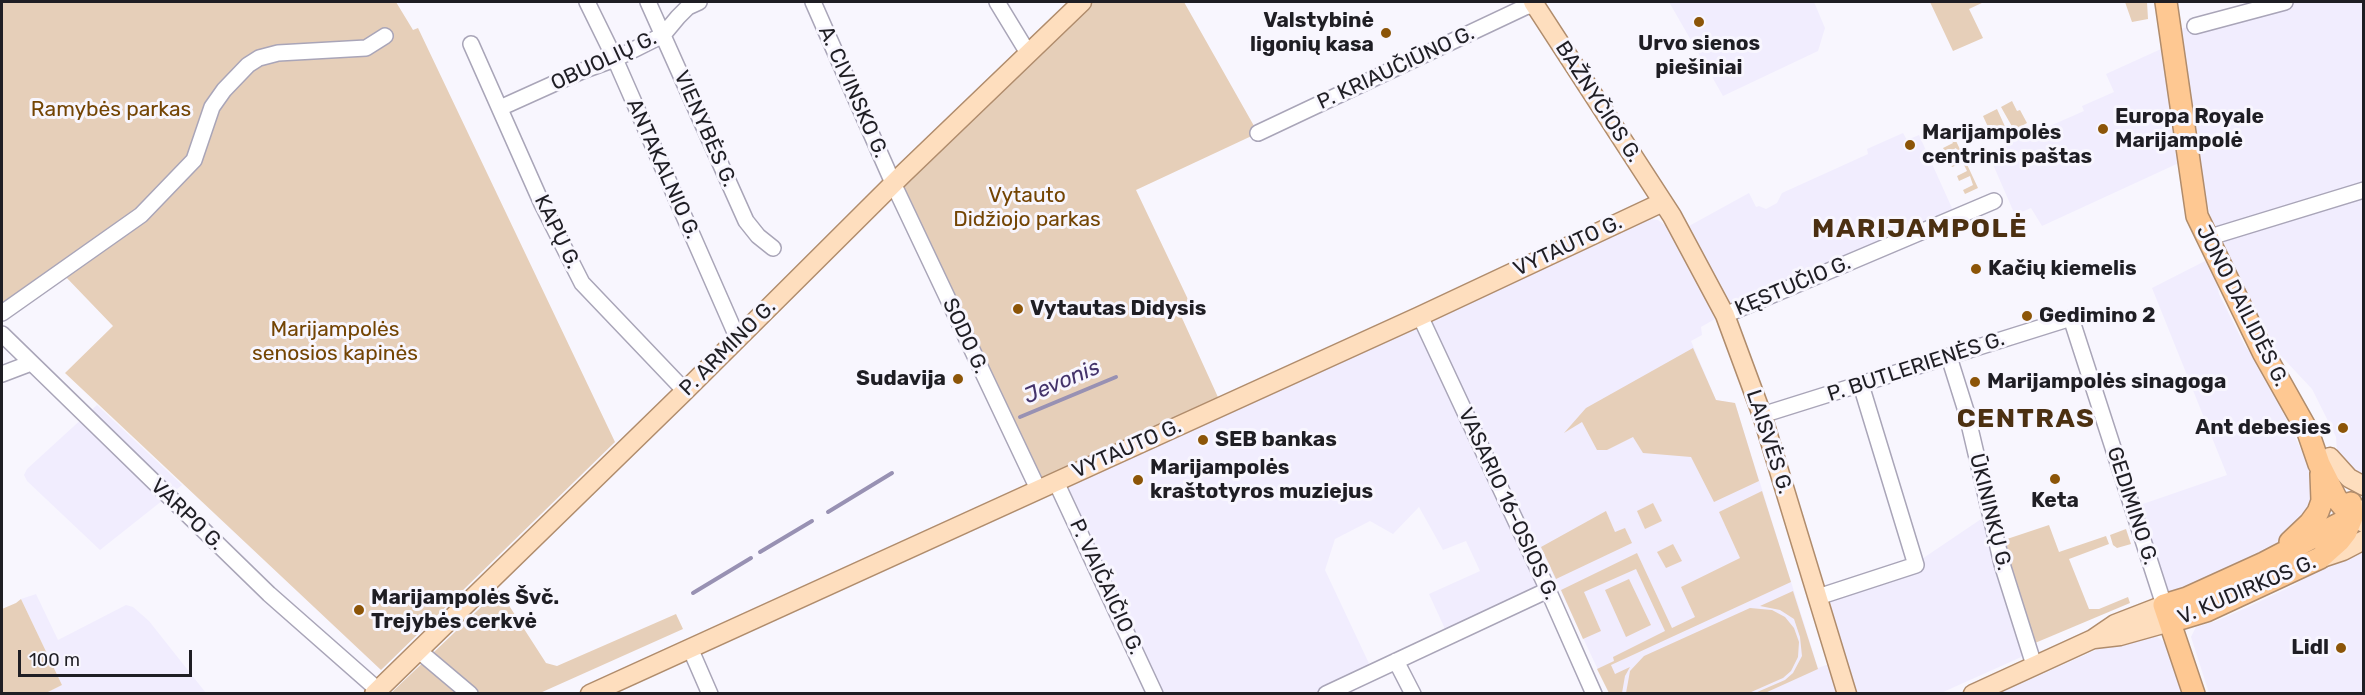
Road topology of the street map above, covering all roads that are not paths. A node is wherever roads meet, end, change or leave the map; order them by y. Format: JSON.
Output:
{"nodes":[{"id":1,"x":587,"y":2,"type":"edge"},
{"id":2,"x":648,"y":2,"type":"edge"},
{"id":3,"x":699,"y":2,"type":"edge"},
{"id":4,"x":813,"y":2,"type":"edge"},
{"id":5,"x":997,"y":2,"type":"edge"},
{"id":6,"x":1082,"y":2,"type":"edge"},
{"id":7,"x":2166,"y":2,"type":"edge"},
{"id":8,"x":2285,"y":2,"type":"edge"},
{"id":9,"x":1534,"y":3,"type":"edge"},
{"id":10,"x":2194,"y":26,"type":"dead end"},
{"id":11,"x":663,"y":35,"type":"junction"},
{"id":12,"x":386,"y":36,"type":"dead end"},
{"id":13,"x":471,"y":44,"type":"dead end"},
{"id":14,"x":1028,"y":52,"type":"junction"},
{"id":15,"x":615,"y":59,"type":"junction"},
{"id":16,"x":500,"y":108,"type":"junction"},
{"id":17,"x":1258,"y":133,"type":"dead end"},
{"id":18,"x":893,"y":183,"type":"junction"},
{"id":19,"x":2364,"y":189,"type":"edge"},
{"id":20,"x":1663,"y":201,"type":"junction"},
{"id":21,"x":1994,"y":201,"type":"dead end"},
{"id":22,"x":2207,"y":238,"type":"junction"},
{"id":23,"x":773,"y":248,"type":"dead end"},
{"id":24,"x":2,"y":313,"type":"edge"},
{"id":25,"x":1725,"y":315,"type":"junction"},
{"id":26,"x":1420,"y":316,"type":"junction"},
{"id":27,"x":2071,"y":318,"type":"joint"},
{"id":28,"x":2,"y":334,"type":"edge"},
{"id":29,"x":737,"y":337,"type":"junction"},
{"id":30,"x":1949,"y":357,"type":"junction"},
{"id":31,"x":32,"y":363,"type":"junction"},
{"id":32,"x":2,"y":374,"type":"edge"},
{"id":33,"x":1861,"y":385,"type":"junction"},
{"id":34,"x":685,"y":392,"type":"junction"},
{"id":35,"x":1761,"y":415,"type":"junction"},
{"id":36,"x":2325,"y":460,"type":"junction"},
{"id":37,"x":1056,"y":482,"type":"junction"},
{"id":38,"x":2364,"y":486,"type":"edge"},
{"id":39,"x":1038,"y":489,"type":"junction"},
{"id":40,"x":2360,"y":516,"type":"edge"},
{"id":41,"x":2364,"y":540,"type":"edge"},
{"id":42,"x":2320,"y":558,"type":"junction"},
{"id":43,"x":2264,"y":563,"type":"junction"},
{"id":44,"x":1548,"y":590,"type":"junction"},
{"id":45,"x":1818,"y":597,"type":"junction"},
{"id":46,"x":2167,"y":614,"type":"junction"},
{"id":47,"x":690,"y":648,"type":"junction"},
{"id":48,"x":419,"y":651,"type":"junction"},
{"id":49,"x":1396,"y":661,"type":"junction"},
{"id":50,"x":2034,"y":665,"type":"junction"},
{"id":51,"x":376,"y":692,"type":"edge"},
{"id":52,"x":470,"y":693,"type":"edge"},
{"id":53,"x":590,"y":693,"type":"edge"},
{"id":54,"x":710,"y":693,"type":"edge"},
{"id":55,"x":1155,"y":693,"type":"edge"},
{"id":56,"x":1326,"y":693,"type":"edge"},
{"id":57,"x":1413,"y":693,"type":"edge"},
{"id":58,"x":1594,"y":693,"type":"edge"},
{"id":59,"x":1847,"y":693,"type":"edge"},
{"id":60,"x":1973,"y":693,"type":"edge"},
{"id":61,"x":2194,"y":693,"type":"edge"}],
"edges":[{"from":1,"to":15,"type":"street","name":"ANTAKALNIO G."},
{"from":2,"to":11,"type":"street","name":"VIENYBĖS G."},
{"from":3,"to":11,"type":"street","name":"OBUOLIŲ G."},
{"from":4,"to":18,"type":"street","name":"A. CIVINSKO G."},
{"from":5,"to":14,"type":"street"},
{"from":6,"to":14,"type":"main road","name":"P. ARMINO G."},
{"from":7,"to":22,"type":"highway","name":"JONO DAILIDĖS G."},
{"from":8,"to":10,"type":"street"},
{"from":9,"to":17,"type":"street","name":"P. KRIAUČIŪNO G."},
{"from":9,"to":20,"type":"main road","name":"BAŽNYČIOS G."},
{"from":11,"to":15,"type":"street","name":"OBUOLIŲ G."},
{"from":11,"to":23,"type":"street","name":"VIENYBĖS G."},
{"from":12,"to":24,"type":"street"},
{"from":13,"to":16,"type":"street","name":"KAPŲ G."},
{"from":14,"to":18,"type":"main road","name":"P. ARMINO G."},
{"from":15,"to":16,"type":"street","name":"OBUOLIŲ G."},
{"from":15,"to":29,"type":"street","name":"ANTAKALNIO G."},
{"from":16,"to":34,"type":"street","name":"KAPŲ G."},
{"from":18,"to":29,"type":"main road","name":"P. ARMINO G."},
{"from":18,"to":39,"type":"street","name":"SODO G."},
{"from":19,"to":22,"type":"street"},
{"from":20,"to":25,"type":"main road","name":"LAISVĖS G."},
{"from":20,"to":26,"type":"main road","name":"VYTAUTO G."},
{"from":21,"to":25,"type":"street","name":"KĘSTUČIO G."},
{"from":22,"to":36,"type":"highway","name":"JONO DAILIDĖS G."},
{"from":25,"to":35,"type":"main road","name":"LAISVĖS G."},
{"from":26,"to":37,"type":"main road","name":"VYTAUTO G."},
{"from":26,"to":44,"type":"street","name":"VASARIO 16-OSIOS G."},
{"from":27,"to":30,"type":"street","name":"P. BUTLERIENĖS G."},
{"from":27,"to":46,"type":"street","name":"GEDIMINO G."},
{"from":28,"to":31,"type":"street","name":"VARPO G."},
{"from":29,"to":34,"type":"main road","name":"P. ARMINO G."},
{"from":30,"to":33,"type":"street","name":"P. BUTLERIENĖS G."},
{"from":30,"to":50,"type":"street","name":"ŪKININKŲ G."},
{"from":31,"to":32,"type":"street"},
{"from":31,"to":51,"type":"street","name":"VARPO G."},
{"from":33,"to":35,"type":"street","name":"P. BUTLERIENĖS G."},
{"from":33,"to":45,"type":"street"},
{"from":34,"to":48,"type":"main road","name":"P. ARMINO G."},
{"from":35,"to":45,"type":"main road","name":"LAISVĖS G."},
{"from":36,"to":38,"type":"main road"},
{"from":36,"to":40,"type":"highway"},
{"from":36,"to":43,"type":"highway"},
{"from":37,"to":39,"type":"main road","name":"VYTAUTO G."},
{"from":37,"to":55,"type":"street","name":"P. VAIČAIČIO G."},
{"from":39,"to":47,"type":"main road","name":"VYTAUTO G."},
{"from":40,"to":42,"type":"highway"},
{"from":40,"to":43,"type":"highway"},
{"from":41,"to":42,"type":"main road","name":"V. KUDIRKOS G."},
{"from":42,"to":46,"type":"highway","name":"V. KUDIRKOS G."},
{"from":43,"to":46,"type":"highway"},
{"from":44,"to":49,"type":"street"},
{"from":44,"to":58,"type":"street","name":"VASARIO 16-OSIOS G."},
{"from":45,"to":59,"type":"main road","name":"LAISVĖS G."},
{"from":46,"to":50,"type":"main road","name":"V. KUDIRKOS G."},
{"from":46,"to":61,"type":"highway","name":"GEDIMINO G."},
{"from":47,"to":53,"type":"main road","name":"VYTAUTO G."},
{"from":47,"to":54,"type":"street"},
{"from":48,"to":51,"type":"main road","name":"P. ARMINO G."},
{"from":48,"to":52,"type":"street"},
{"from":49,"to":56,"type":"street"},
{"from":49,"to":57,"type":"street"},
{"from":50,"to":60,"type":"main road","name":"V. KUDIRKOS G."}]}
